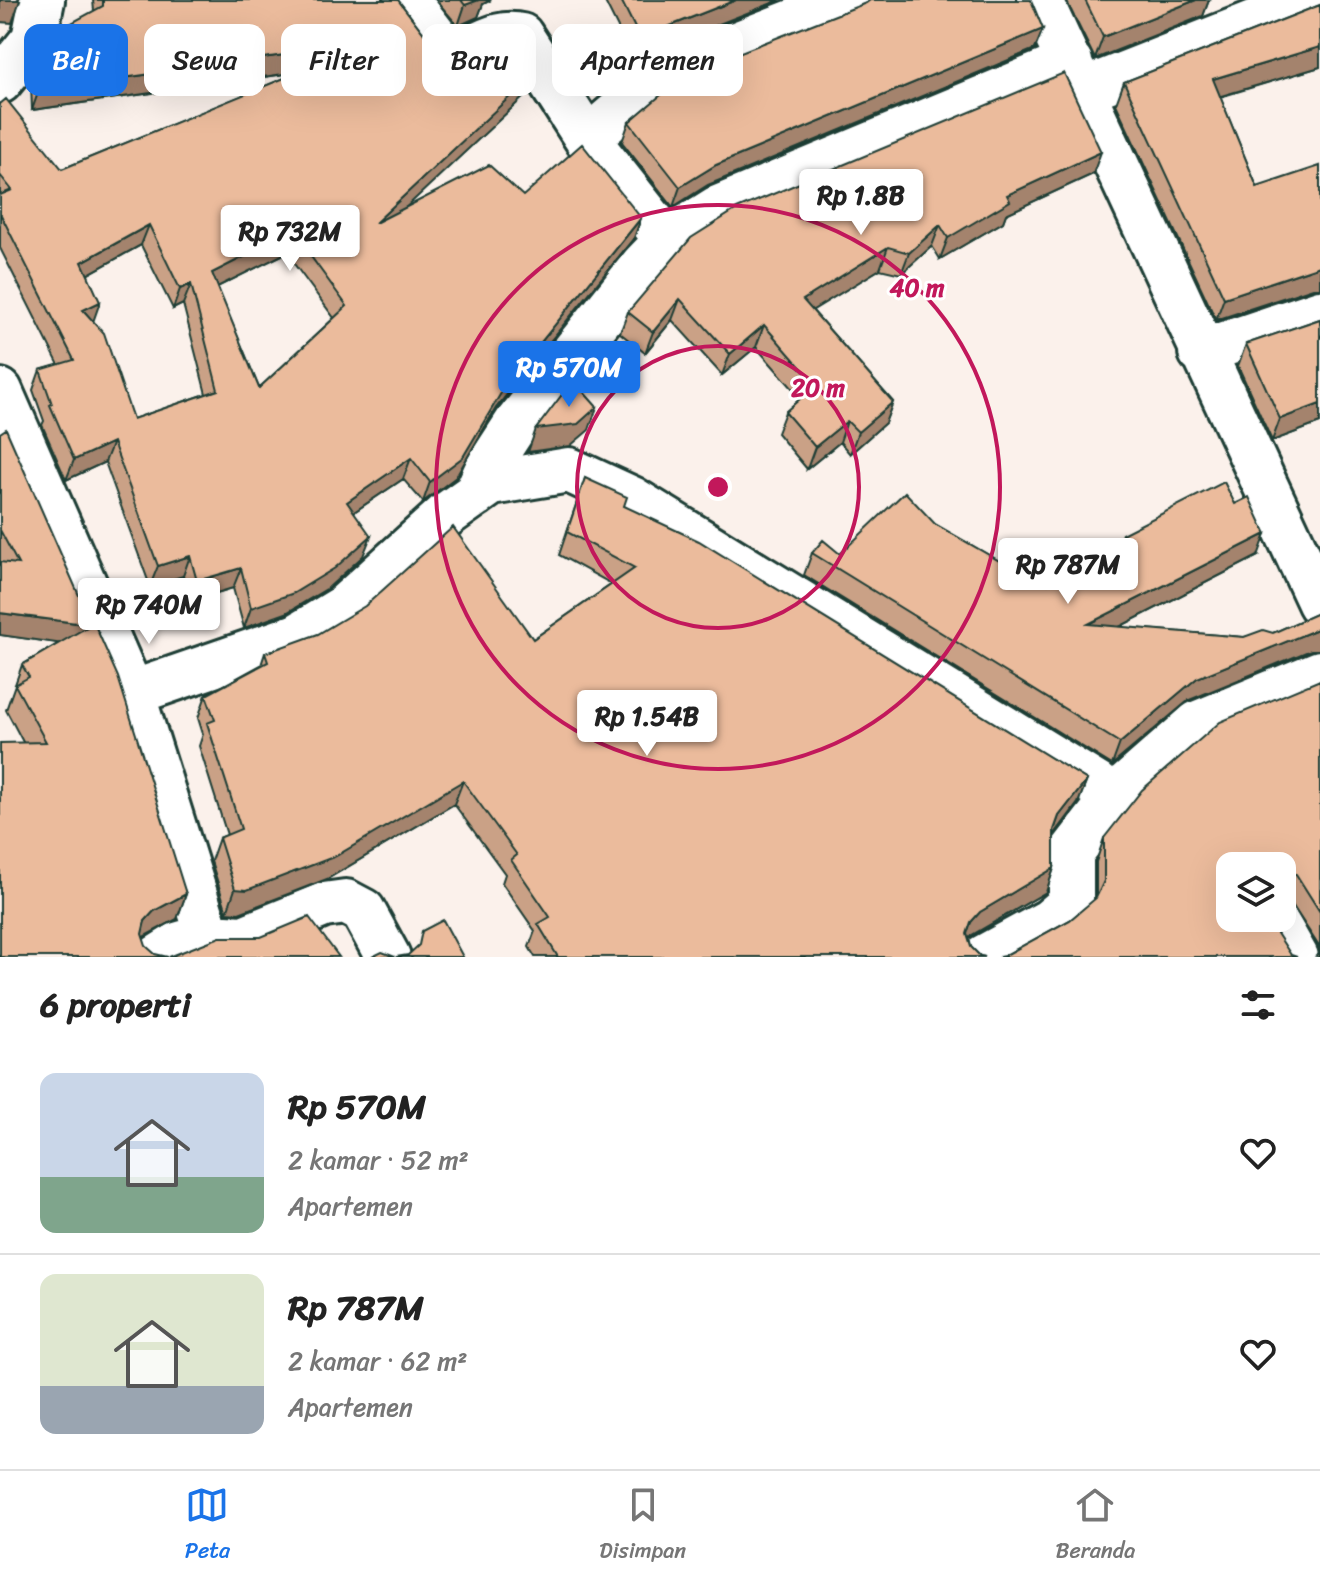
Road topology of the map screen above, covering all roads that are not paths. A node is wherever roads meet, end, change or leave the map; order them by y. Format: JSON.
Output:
{"nodes":[{"id":1,"x":42,"y":0,"type":"edge"},
{"id":2,"x":407,"y":0,"type":"edge"},
{"id":3,"x":849,"y":0,"type":"edge"},
{"id":4,"x":1040,"y":0,"type":"edge"},
{"id":5,"x":1312,"y":0,"type":"edge"},
{"id":6,"x":1077,"y":76,"type":"junction"},
{"id":7,"x":0,"y":81,"type":"edge"},
{"id":8,"x":587,"y":139,"type":"junction"},
{"id":9,"x":667,"y":240,"type":"junction"},
{"id":10,"x":1320,"y":312,"type":"edge"},
{"id":11,"x":1201,"y":352,"type":"junction"},
{"id":12,"x":0,"y":391,"type":"edge"},
{"id":13,"x":476,"y":494,"type":"junction"},
{"id":14,"x":1320,"y":603,"type":"edge"},
{"id":15,"x":1320,"y":673,"type":"edge"},
{"id":16,"x":132,"y":693,"type":"junction"},
{"id":17,"x":1115,"y":796,"type":"junction"},
{"id":18,"x":1282,"y":932,"type":"edge"},
{"id":19,"x":208,"y":936,"type":"junction"},
{"id":20,"x":158,"y":957,"type":"edge"},
{"id":21,"x":388,"y":957,"type":"edge"},
{"id":22,"x":984,"y":957,"type":"edge"},
{"id":23,"x":1296,"y":957,"type":"edge"}],
"edges":[{"from":1,"to":7,"type":"street"},
{"from":2,"to":8,"type":"street"},
{"from":3,"to":8,"type":"street"},
{"from":4,"to":6,"type":"street"},
{"from":5,"to":6,"type":"street"},
{"from":6,"to":9,"type":"street"},
{"from":6,"to":11,"type":"street"},
{"from":8,"to":9,"type":"street"},
{"from":9,"to":13,"type":"street"},
{"from":10,"to":11,"type":"street"},
{"from":11,"to":14,"type":"street"},
{"from":12,"to":16,"type":"street"},
{"from":13,"to":16,"type":"street"},
{"from":13,"to":17,"type":"street"},
{"from":15,"to":17,"type":"street"},
{"from":16,"to":19,"type":"street"},
{"from":17,"to":22,"type":"street"},
{"from":18,"to":23,"type":"street"},
{"from":19,"to":20,"type":"street"},
{"from":19,"to":21,"type":"street"}]}
